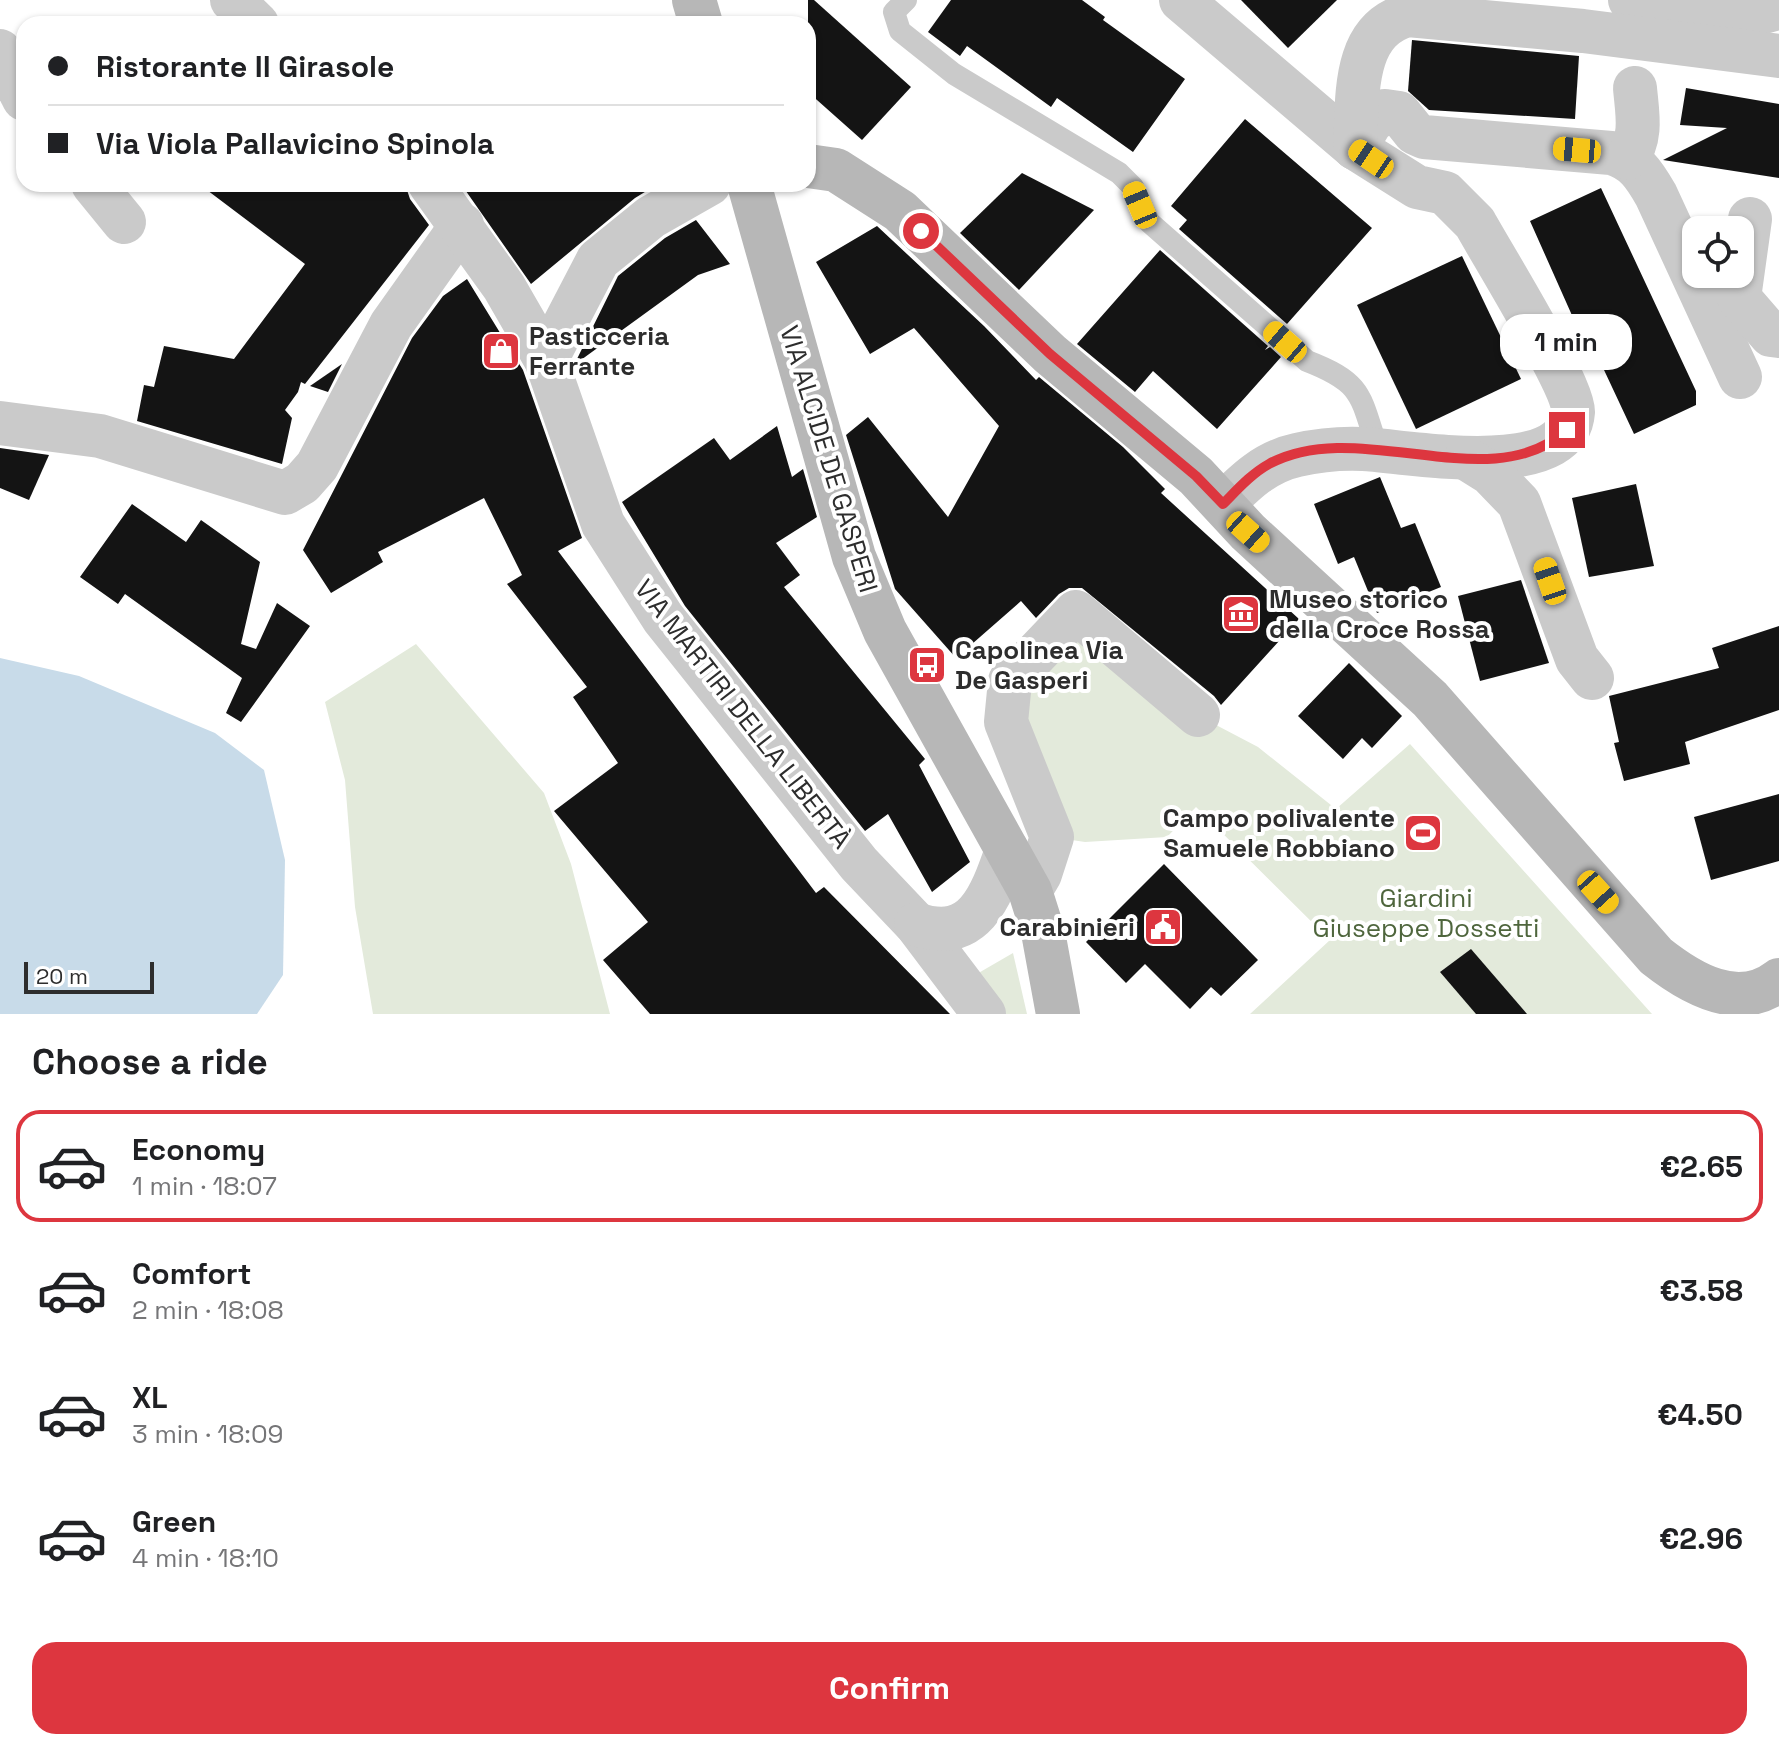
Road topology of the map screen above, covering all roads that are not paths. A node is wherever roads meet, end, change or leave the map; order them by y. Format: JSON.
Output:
{"nodes":[{"id":1,"x":232,"y":0,"type":"edge"},
{"id":2,"x":906,"y":0,"type":"edge"},
{"id":3,"x":1181,"y":0,"type":"edge"},
{"id":4,"x":1630,"y":0,"type":"edge"},
{"id":5,"x":1779,"y":7,"type":"edge"},
{"id":6,"x":249,"y":16,"type":"edge"},
{"id":7,"x":0,"y":51,"type":"edge"},
{"id":8,"x":1779,"y":55,"type":"edge"},
{"id":9,"x":16,"y":83,"type":"edge"},
{"id":10,"x":1635,"y":88,"type":"dead end"},
{"id":11,"x":1355,"y":148,"type":"junction"},
{"id":12,"x":1627,"y":158,"type":"junction"},
{"id":13,"x":816,"y":167,"type":"edge"},
{"id":14,"x":100,"y":192,"type":"edge"},
{"id":15,"x":436,"y":192,"type":"edge"},
{"id":16,"x":695,"y":192,"type":"edge"},
{"id":17,"x":751,"y":192,"type":"edge"},
{"id":18,"x":124,"y":222,"type":"dead end"},
{"id":19,"x":462,"y":225,"type":"junction"},
{"id":20,"x":1740,"y":288,"type":"edge"},
{"id":21,"x":1779,"y":336,"type":"edge"},
{"id":22,"x":546,"y":360,"type":"junction"},
{"id":23,"x":1740,"y":377,"type":"dead end"},
{"id":24,"x":0,"y":423,"type":"edge"},
{"id":25,"x":1378,"y":450,"type":"junction"},
{"id":26,"x":1466,"y":458,"type":"junction"},
{"id":27,"x":1223,"y":504,"type":"junction"},
{"id":28,"x":1592,"y":678,"type":"dead end"},
{"id":29,"x":1198,"y":715,"type":"dead end"},
{"id":30,"x":1007,"y":850,"type":"junction"},
{"id":31,"x":1030,"y":891,"type":"junction"},
{"id":32,"x":916,"y":924,"type":"junction"},
{"id":33,"x":1758,"y":995,"type":"edge"},
{"id":34,"x":984,"y":1014,"type":"edge"},
{"id":35,"x":1058,"y":1014,"type":"edge"}],
"edges":[{"from":1,"to":6,"type":"street"},
{"from":2,"to":25,"type":"lane"},
{"from":3,"to":11,"type":"street"},
{"from":4,"to":5,"type":"street"},
{"from":7,"to":9,"type":"street"},
{"from":8,"to":11,"type":"street"},
{"from":10,"to":12,"type":"street"},
{"from":11,"to":12,"type":"street"},
{"from":11,"to":26,"type":"street"},
{"from":12,"to":23,"type":"street"},
{"from":13,"to":27,"type":"main road"},
{"from":14,"to":18,"type":"street"},
{"from":15,"to":19,"type":"street","name":"VIA MARTIRI DELLA LIBERTÀ"},
{"from":16,"to":22,"type":"street"},
{"from":17,"to":30,"type":"main road","name":"VIA ALCIDE DE GASPERI"},
{"from":19,"to":22,"type":"street","name":"VIA MARTIRI DELLA LIBERTÀ"},
{"from":19,"to":24,"type":"street"},
{"from":20,"to":21,"type":"street"},
{"from":22,"to":32,"type":"street","name":"VIA MARTIRI DELLA LIBERTÀ"},
{"from":25,"to":26,"type":"street"},
{"from":25,"to":27,"type":"street"},
{"from":26,"to":28,"type":"street"},
{"from":27,"to":33,"type":"main road"},
{"from":29,"to":31,"type":"street"},
{"from":30,"to":31,"type":"main road","name":"VIA ALCIDE DE GASPERI"},
{"from":30,"to":32,"type":"street"},
{"from":31,"to":35,"type":"main road","name":"VIA ALCIDE DE GASPERI"},
{"from":32,"to":34,"type":"street","name":"VIA MARTIRI DELLA LIBERTÀ"}]}
